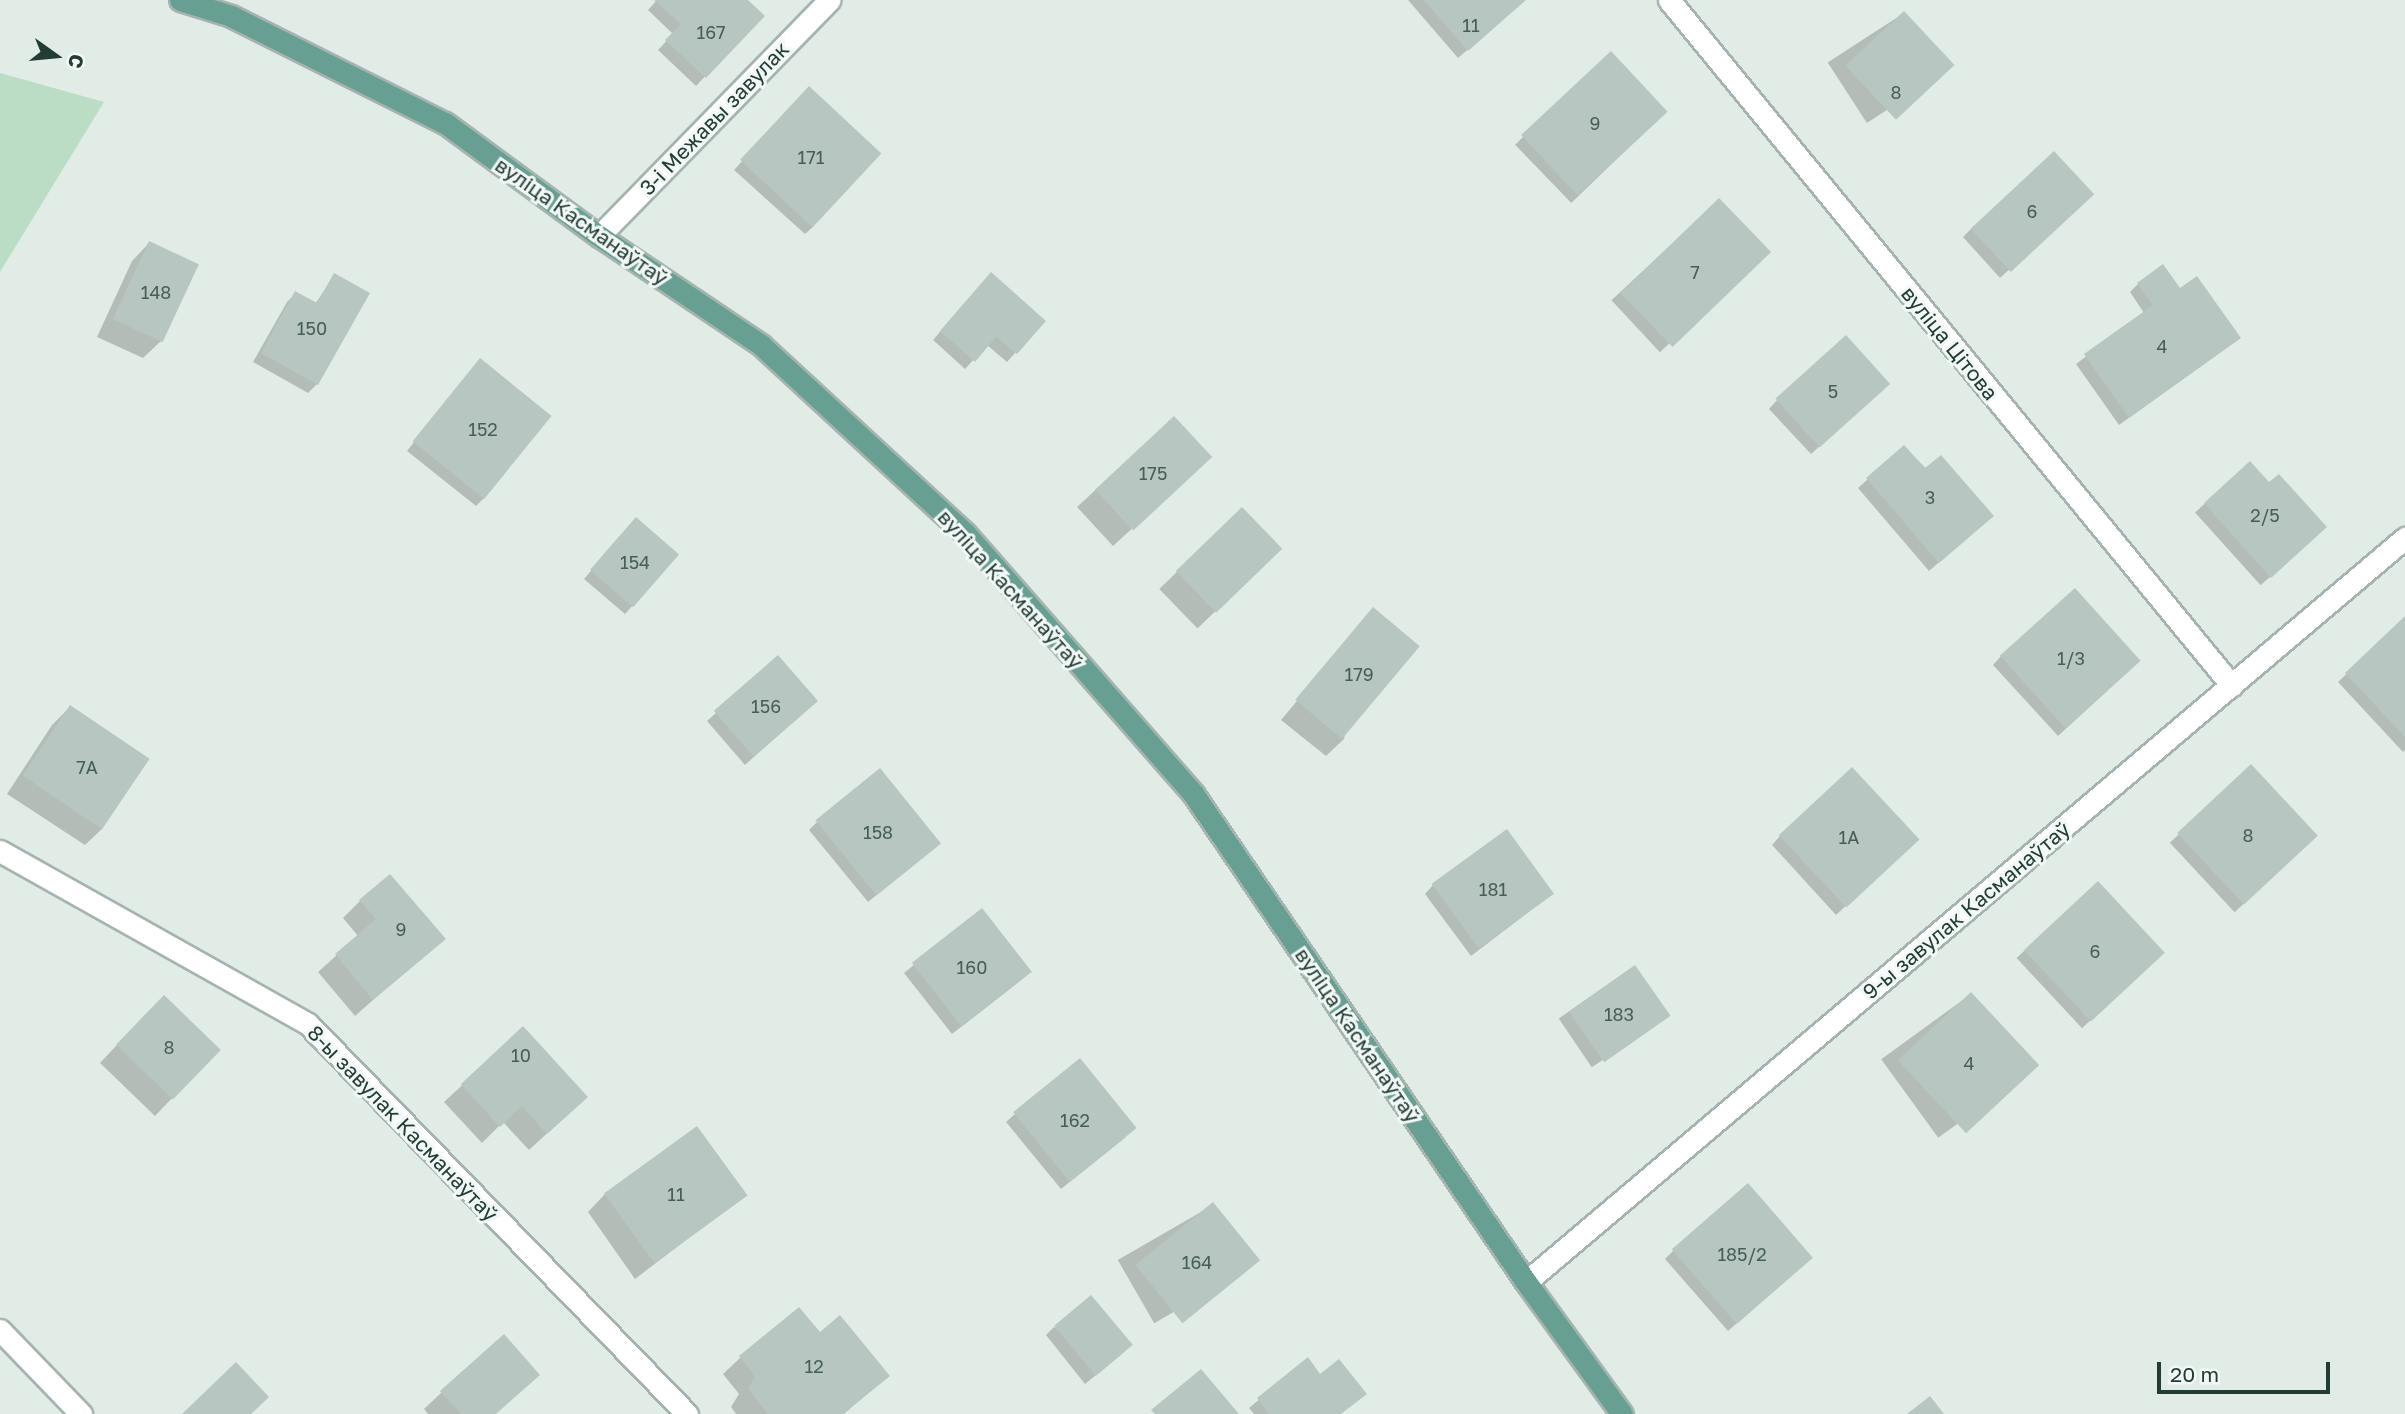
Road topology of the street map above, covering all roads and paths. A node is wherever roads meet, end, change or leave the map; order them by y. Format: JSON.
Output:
{"nodes":[{"id":1,"x":180,"y":0,"type":"edge"},
{"id":2,"x":829,"y":0,"type":"edge"},
{"id":3,"x":1669,"y":0,"type":"edge"},
{"id":4,"x":599,"y":236,"type":"junction"},
{"id":5,"x":2405,"y":538,"type":"edge"},
{"id":6,"x":2232,"y":686,"type":"junction"},
{"id":7,"x":0,"y":851,"type":"edge"},
{"id":8,"x":1527,"y":1282,"type":"junction"},
{"id":9,"x":0,"y":1329,"type":"edge"},
{"id":10,"x":80,"y":1414,"type":"edge"},
{"id":11,"x":687,"y":1414,"type":"edge"},
{"id":12,"x":1622,"y":1414,"type":"edge"}],
"edges":[{"from":1,"to":4,"type":"main road","name":"вуліца Касманаўтаў"},
{"from":2,"to":4,"type":"street","name":"3-і Межавы завулак"},
{"from":3,"to":6,"type":"street","name":"вуліца Цітова"},
{"from":4,"to":8,"type":"main road","name":"вуліца Касманаўтаў"},
{"from":5,"to":6,"type":"street","name":"9-ы завулак Касманаўтаў"},
{"from":6,"to":8,"type":"street","name":"9-ы завулак Касманаўтаў"},
{"from":7,"to":11,"type":"street","name":"8-ы завулак Касманаўтаў"},
{"from":8,"to":12,"type":"main road","name":"вуліца Касманаўтаў"},
{"from":9,"to":10,"type":"street"}]}
